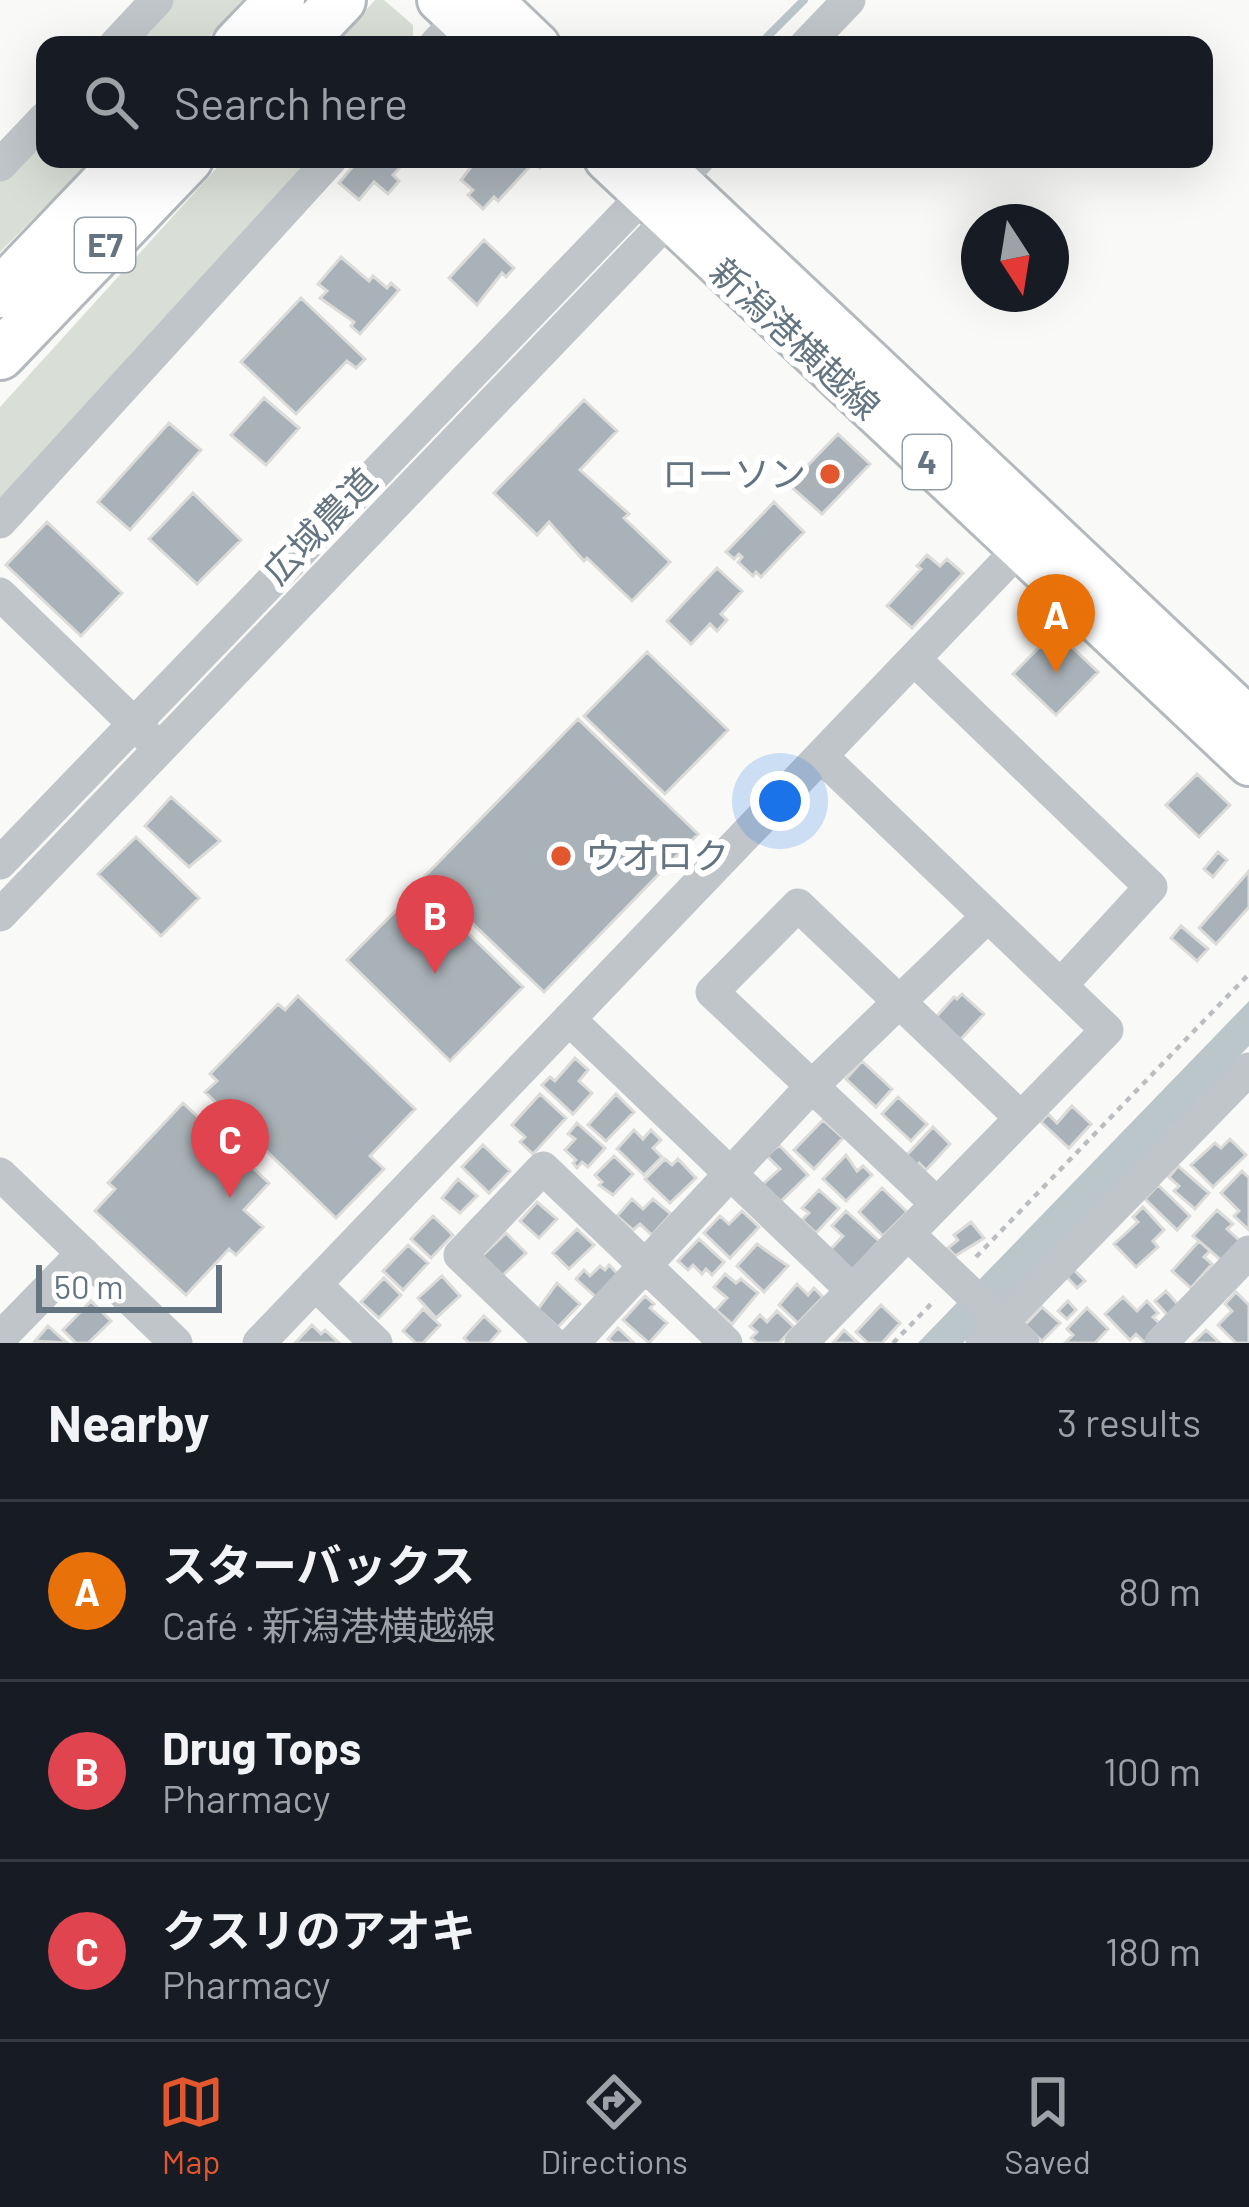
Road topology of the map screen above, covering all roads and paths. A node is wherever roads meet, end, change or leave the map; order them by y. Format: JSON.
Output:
{"nodes":[{"id":1,"x":158,"y":0,"type":"edge"},
{"id":2,"x":280,"y":0,"type":"edge"},
{"id":3,"x":341,"y":0,"type":"edge"},
{"id":4,"x":849,"y":0,"type":"edge"},
{"id":5,"x":462,"y":22,"type":"edge"},
{"id":6,"x":124,"y":36,"type":"edge"},
{"id":7,"x":246,"y":36,"type":"edge"},
{"id":8,"x":307,"y":36,"type":"edge"},
{"id":9,"x":508,"y":36,"type":"edge"},
{"id":10,"x":815,"y":36,"type":"edge"},
{"id":11,"x":36,"y":127,"type":"edge"},
{"id":12,"x":0,"y":165,"type":"edge"},
{"id":13,"x":122,"y":168,"type":"edge"},
{"id":14,"x":179,"y":168,"type":"edge"},
{"id":15,"x":323,"y":168,"type":"edge"},
{"id":16,"x":629,"y":168,"type":"edge"},
{"id":17,"x":668,"y":183,"type":"edge"},
{"id":18,"x":6,"y":335,"type":"edge"},
{"id":19,"x":0,"y":522,"type":"edge"},
{"id":20,"x":1020,"y":548,"type":"junction"},
{"id":21,"x":0,"y":595,"type":"edge"},
{"id":22,"x":914,"y":659,"type":"junction"},
{"id":23,"x":1249,"y":719,"type":"edge"},
{"id":24,"x":134,"y":724,"type":"junction"},
{"id":25,"x":160,"y":749,"type":"junction"},
{"id":26,"x":821,"y":756,"type":"junction"},
{"id":27,"x":1249,"y":764,"type":"edge"},
{"id":28,"x":0,"y":863,"type":"edge"},
{"id":29,"x":0,"y":916,"type":"edge"},
{"id":30,"x":987,"y":917,"type":"junction"},
{"id":31,"x":1249,"y":974,"type":"edge"},
{"id":32,"x":1060,"y":985,"type":"junction"},
{"id":33,"x":902,"y":1001,"type":"junction"},
{"id":34,"x":569,"y":1019,"type":"junction"},
{"id":35,"x":1249,"y":1069,"type":"edge"},
{"id":36,"x":812,"y":1086,"type":"junction"},
{"id":37,"x":1021,"y":1118,"type":"junction"},
{"id":38,"x":729,"y":1173,"type":"junction"},
{"id":39,"x":0,"y":1174,"type":"edge"},
{"id":40,"x":937,"y":1204,"type":"junction"},
{"id":41,"x":908,"y":1234,"type":"junction"},
{"id":42,"x":1249,"y":1252,"type":"edge"},
{"id":43,"x":83,"y":1253,"type":"junction"},
{"id":44,"x":646,"y":1264,"type":"junction"},
{"id":45,"x":956,"y":1278,"type":"junction"},
{"id":46,"x":315,"y":1284,"type":"junction"},
{"id":47,"x":852,"y":1291,"type":"junction"},
{"id":48,"x":1002,"y":1336,"type":"edge"},
{"id":49,"x":0,"y":1339,"type":"edge"},
{"id":50,"x":176,"y":1343,"type":"edge"},
{"id":51,"x":259,"y":1343,"type":"edge"},
{"id":52,"x":376,"y":1343,"type":"edge"},
{"id":53,"x":552,"y":1343,"type":"edge"},
{"id":54,"x":573,"y":1343,"type":"edge"},
{"id":55,"x":726,"y":1343,"type":"edge"},
{"id":56,"x":801,"y":1343,"type":"edge"},
{"id":57,"x":892,"y":1343,"type":"edge"},
{"id":58,"x":1161,"y":1343,"type":"edge"}],
"edges":[{"from":1,"to":6,"type":"street"},
{"from":2,"to":7,"type":"highway"},
{"from":3,"to":8,"type":"highway"},
{"from":4,"to":10,"type":"street"},
{"from":5,"to":9,"type":"main road"},
{"from":11,"to":12,"type":"street"},
{"from":13,"to":18,"type":"highway","number":"E7"},
{"from":14,"to":18,"type":"highway","number":"E7"},
{"from":15,"to":19,"type":"street"},
{"from":16,"to":17,"type":"main road","name":"新潟港横越線","number":"4"},
{"from":17,"to":20,"type":"main road","name":"新潟港横越線","number":"4"},
{"from":17,"to":23,"type":"main road","name":"新潟港横越線","number":"4"},
{"from":17,"to":24,"type":"street","name":"広域農道"},
{"from":17,"to":25,"type":"street","name":"広域農道"},
{"from":20,"to":22,"type":"street"},
{"from":20,"to":27,"type":"main road","name":"新潟港横越線","number":"4"},
{"from":21,"to":24,"type":"street"},
{"from":22,"to":26,"type":"street"},
{"from":22,"to":32,"type":"street"},
{"from":24,"to":25,"type":"street"},
{"from":24,"to":28,"type":"street","name":"広域農道"},
{"from":25,"to":29,"type":"street","name":"広域農道"},
{"from":26,"to":30,"type":"street"},
{"from":26,"to":34,"type":"street"},
{"from":30,"to":32,"type":"street"},
{"from":30,"to":33,"type":"street"},
{"from":31,"to":45,"type":"path"},
{"from":32,"to":37,"type":"street"},
{"from":33,"to":36,"type":"street"},
{"from":33,"to":36,"type":"street"},
{"from":33,"to":37,"type":"street"},
{"from":34,"to":38,"type":"street"},
{"from":34,"to":46,"type":"street"},
{"from":35,"to":48,"type":"street"},
{"from":36,"to":38,"type":"street"},
{"from":36,"to":40,"type":"street"},
{"from":37,"to":40,"type":"street"},
{"from":38,"to":44,"type":"street"},
{"from":38,"to":47,"type":"street"},
{"from":39,"to":43,"type":"street"},
{"from":40,"to":41,"type":"street"},
{"from":41,"to":45,"type":"street"},
{"from":41,"to":47,"type":"street"},
{"from":42,"to":58,"type":"street"},
{"from":43,"to":49,"type":"street"},
{"from":43,"to":50,"type":"street"},
{"from":44,"to":53,"type":"street"},
{"from":44,"to":54,"type":"street"},
{"from":44,"to":55,"type":"street"},
{"from":45,"to":48,"type":"street"},
{"from":45,"to":57,"type":"path"},
{"from":46,"to":51,"type":"street"},
{"from":46,"to":52,"type":"street"},
{"from":47,"to":56,"type":"street"}]}
